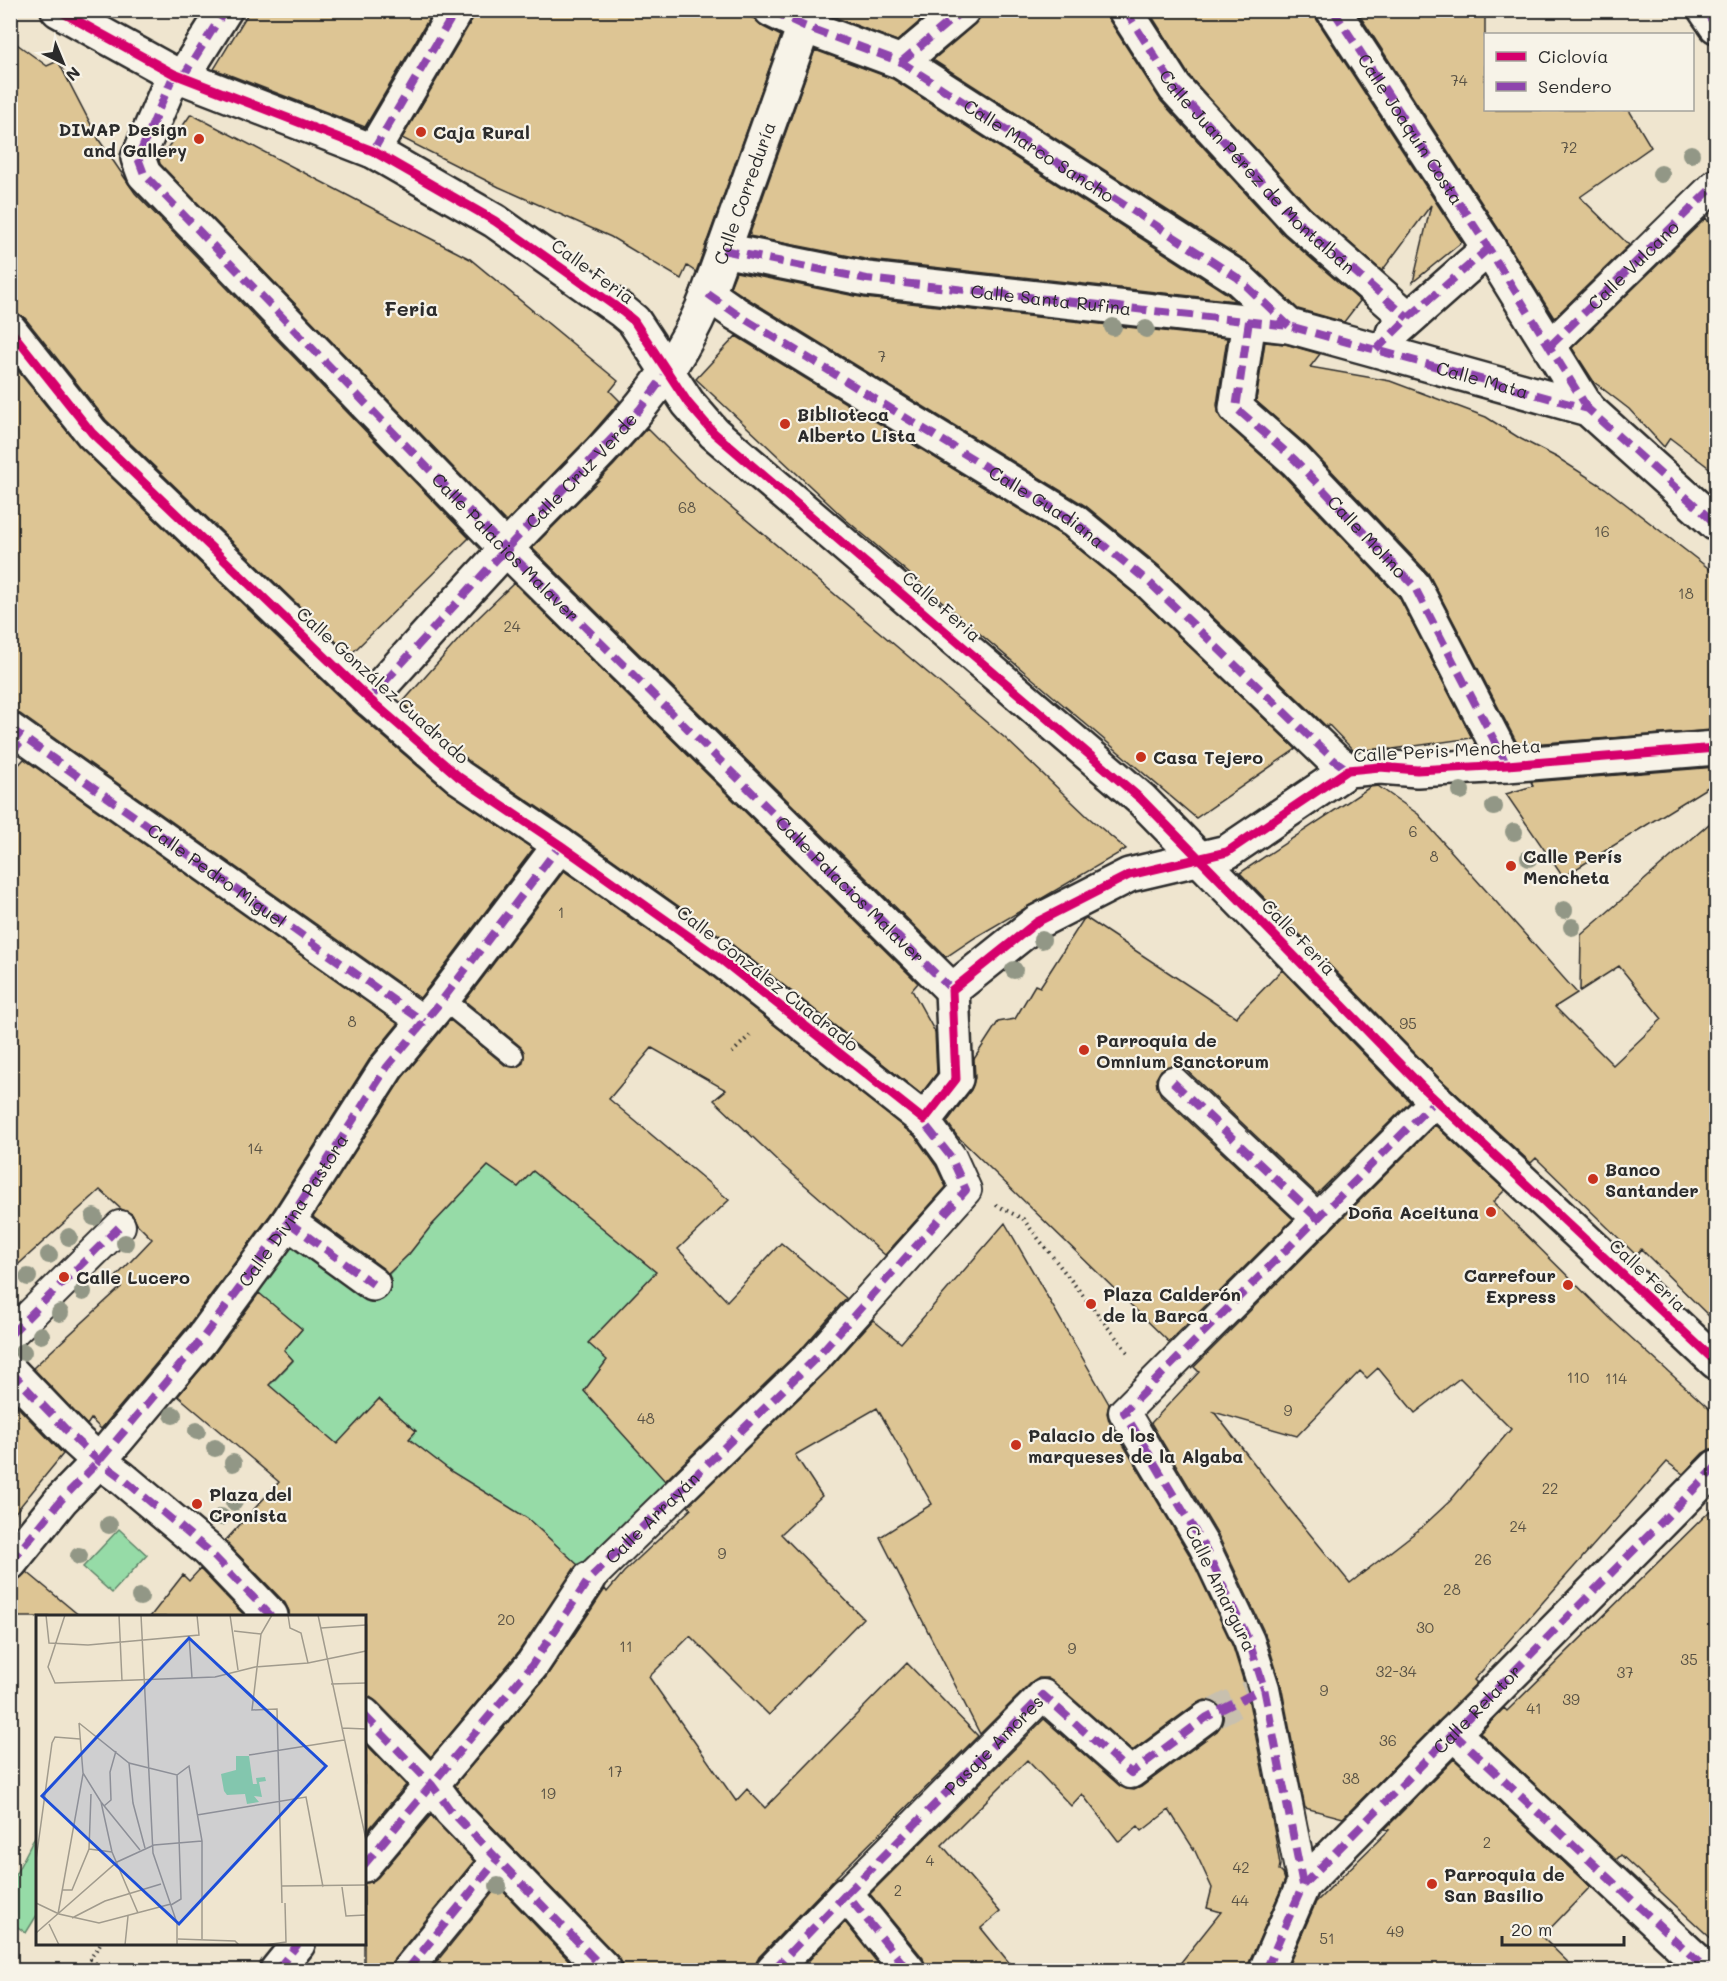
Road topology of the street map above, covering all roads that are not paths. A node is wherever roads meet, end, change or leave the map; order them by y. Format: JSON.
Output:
{"nodes":[{"id":1,"x":58,"y":10,"type":"edge"},
{"id":2,"x":225,"y":10,"type":"edge"},
{"id":3,"x":456,"y":10,"type":"edge"},
{"id":4,"x":771,"y":10,"type":"edge"},
{"id":5,"x":963,"y":10,"type":"edge"},
{"id":6,"x":1125,"y":10,"type":"edge"},
{"id":7,"x":1333,"y":10,"type":"edge"},
{"id":8,"x":1706,"y":10,"type":"edge"},
{"id":9,"x":804,"y":18,"type":"edge"},
{"id":10,"x":1716,"y":26,"type":"edge"},
{"id":11,"x":901,"y":62,"type":"junction"},
{"id":12,"x":178,"y":76,"type":"junction"},
{"id":13,"x":373,"y":151,"type":"junction"},
{"id":14,"x":1716,"y":184,"type":"edge"},
{"id":15,"x":1489,"y":248,"type":"junction"},
{"id":16,"x":723,"y":250,"type":"junction"},
{"id":17,"x":708,"y":294,"type":"junction"},
{"id":18,"x":1408,"y":318,"type":"junction"},
{"id":19,"x":1249,"y":321,"type":"junction"},
{"id":20,"x":1289,"y":326,"type":"junction"},
{"id":21,"x":10,"y":330,"type":"edge"},
{"id":22,"x":1550,"y":346,"type":"junction"},
{"id":23,"x":1376,"y":350,"type":"junction"},
{"id":24,"x":667,"y":372,"type":"junction"},
{"id":25,"x":1588,"y":409,"type":"junction"},
{"id":26,"x":1716,"y":524,"type":"edge"},
{"id":27,"x":506,"y":549,"type":"junction"},
{"id":28,"x":369,"y":699,"type":"junction"},
{"id":29,"x":15,"y":740,"type":"edge"},
{"id":30,"x":1716,"y":748,"type":"edge"},
{"id":31,"x":1507,"y":765,"type":"junction"},
{"id":32,"x":1348,"y":770,"type":"junction"},
{"id":33,"x":560,"y":845,"type":"junction"},
{"id":34,"x":1200,"y":859,"type":"junction"},
{"id":35,"x":952,"y":990,"type":"junction"},
{"id":36,"x":433,"y":1010,"type":"junction"},
{"id":37,"x":513,"y":1056,"type":"dead end"},
{"id":38,"x":1173,"y":1082,"type":"dead end"},
{"id":39,"x":1436,"y":1100,"type":"junction"},
{"id":40,"x":924,"y":1120,"type":"junction"},
{"id":41,"x":966,"y":1190,"type":"joint"},
{"id":42,"x":1318,"y":1219,"type":"junction"},
{"id":43,"x":288,"y":1222,"type":"junction"},
{"id":44,"x":120,"y":1226,"type":"dead end"},
{"id":45,"x":373,"y":1284,"type":"dead end"},
{"id":46,"x":10,"y":1335,"type":"edge"},
{"id":47,"x":1716,"y":1362,"type":"edge"},
{"id":48,"x":10,"y":1371,"type":"edge"},
{"id":49,"x":99,"y":1461,"type":"junction"},
{"id":50,"x":1716,"y":1467,"type":"edge"},
{"id":51,"x":10,"y":1563,"type":"edge"},
{"id":52,"x":589,"y":1579,"type":"joint"},
{"id":53,"x":269,"y":1615,"type":"edge"},
{"id":54,"x":366,"y":1717,"type":"edge"},
{"id":55,"x":1207,"y":1717,"type":"tunnel mouth"},
{"id":56,"x":1453,"y":1733,"type":"junction"},
{"id":57,"x":432,"y":1785,"type":"junction"},
{"id":58,"x":498,"y":1859,"type":"junction"},
{"id":59,"x":366,"y":1863,"type":"edge"},
{"id":60,"x":1303,"y":1884,"type":"junction"},
{"id":61,"x":846,"y":1894,"type":"junction"},
{"id":62,"x":407,"y":1971,"type":"edge"},
{"id":63,"x":605,"y":1971,"type":"edge"},
{"id":64,"x":773,"y":1971,"type":"edge"},
{"id":65,"x":908,"y":1971,"type":"edge"},
{"id":66,"x":1266,"y":1971,"type":"edge"},
{"id":67,"x":1707,"y":1971,"type":"edge"}],
"edges":[{"from":1,"to":12,"type":"street","name":"Calle Feria"},
{"from":2,"to":12,"type":"street","name":"Calle Palacios Malaver"},
{"from":3,"to":13,"type":"street"},
{"from":4,"to":9,"type":"street","name":"Calle Marco Sancho"},
{"from":5,"to":11,"type":"street"},
{"from":6,"to":18,"type":"street","name":"Calle Juan Pérez de Montalbán"},
{"from":7,"to":15,"type":"street","name":"Calle Joaquín Costa"},
{"from":8,"to":10,"type":"street"},
{"from":9,"to":11,"type":"street","name":"Calle Marco Sancho"},
{"from":9,"to":16,"type":"street","name":"Calle Correduría"},
{"from":11,"to":20,"type":"street","name":"Calle Marco Sancho"},
{"from":12,"to":13,"type":"street","name":"Calle Feria"},
{"from":12,"to":27,"type":"street","name":"Calle Palacios Malaver"},
{"from":13,"to":24,"type":"street","name":"Calle Feria"},
{"from":14,"to":22,"type":"street","name":"Calle Vulcano"},
{"from":15,"to":18,"type":"street"},
{"from":15,"to":22,"type":"street","name":"Calle Mata"},
{"from":16,"to":17,"type":"street","name":"Calle Correduría"},
{"from":16,"to":19,"type":"street","name":"Calle Santa Rufina"},
{"from":17,"to":24,"type":"street","name":"Calle Correduría"},
{"from":17,"to":32,"type":"street","name":"Calle Guadiana"},
{"from":18,"to":23,"type":"street"},
{"from":19,"to":20,"type":"street","name":"Calle Santa Rufina"},
{"from":19,"to":31,"type":"street","name":"Calle Molino"},
{"from":20,"to":23,"type":"street","name":"Calle Santa Rufina"},
{"from":21,"to":28,"type":"street","name":"Calle González Cuadrado"},
{"from":22,"to":25,"type":"street","name":"Calle Mata"},
{"from":23,"to":25,"type":"street","name":"Calle Mata"},
{"from":24,"to":27,"type":"street","name":"Calle Cruz Verde"},
{"from":24,"to":34,"type":"street","name":"Calle Feria"},
{"from":25,"to":26,"type":"street","name":"Calle Mata"},
{"from":27,"to":28,"type":"street","name":"Calle Cruz Verde"},
{"from":27,"to":35,"type":"street","name":"Calle Palacios Malaver"},
{"from":28,"to":33,"type":"street","name":"Calle González Cuadrado"},
{"from":29,"to":36,"type":"street","name":"Calle Pedro Miguel"},
{"from":30,"to":31,"type":"street","name":"Calle Peris Mencheta"},
{"from":31,"to":32,"type":"street","name":"Calle Peris Mencheta"},
{"from":32,"to":34,"type":"street","name":"Calle Peris Mencheta"},
{"from":33,"to":36,"type":"street","name":"Calle Divina Pastora"},
{"from":33,"to":40,"type":"street","name":"Calle González Cuadrado"},
{"from":34,"to":35,"type":"street","name":"Calle Peris Mencheta"},
{"from":34,"to":39,"type":"street","name":"Calle Feria"},
{"from":35,"to":40,"type":"street"},
{"from":36,"to":37,"type":"lane"},
{"from":36,"to":43,"type":"street","name":"Calle Divina Pastora"},
{"from":38,"to":42,"type":"street"},
{"from":39,"to":42,"type":"street"},
{"from":39,"to":47,"type":"street","name":"Calle Feria"},
{"from":40,"to":41,"type":"street","name":"Calle González Cuadrado"},
{"from":41,"to":52,"type":"street","name":"Calle Arrayán"},
{"from":42,"to":60,"type":"street","name":"Calle Amargura"},
{"from":43,"to":45,"type":"street"},
{"from":43,"to":49,"type":"street","name":"Calle Divina Pastora"},
{"from":44,"to":46,"type":"street"},
{"from":48,"to":49,"type":"street"},
{"from":49,"to":51,"type":"street","name":"Calle Divina Pastora"},
{"from":49,"to":53,"type":"street"},
{"from":50,"to":56,"type":"street","name":"Calle Relator"},
{"from":52,"to":57,"type":"street","name":"Calle Arrayán"},
{"from":54,"to":57,"type":"street"},
{"from":55,"to":61,"type":"street","name":"Pasaje Amores"},
{"from":56,"to":60,"type":"street","name":"Calle Relator"},
{"from":56,"to":67,"type":"street"},
{"from":57,"to":58,"type":"street"},
{"from":57,"to":59,"type":"street","name":"Calle Arrayán"},
{"from":58,"to":62,"type":"street"},
{"from":58,"to":63,"type":"street"},
{"from":60,"to":66,"type":"street","name":"Calle Relator"},
{"from":61,"to":64,"type":"street"},
{"from":61,"to":65,"type":"street"}]}
